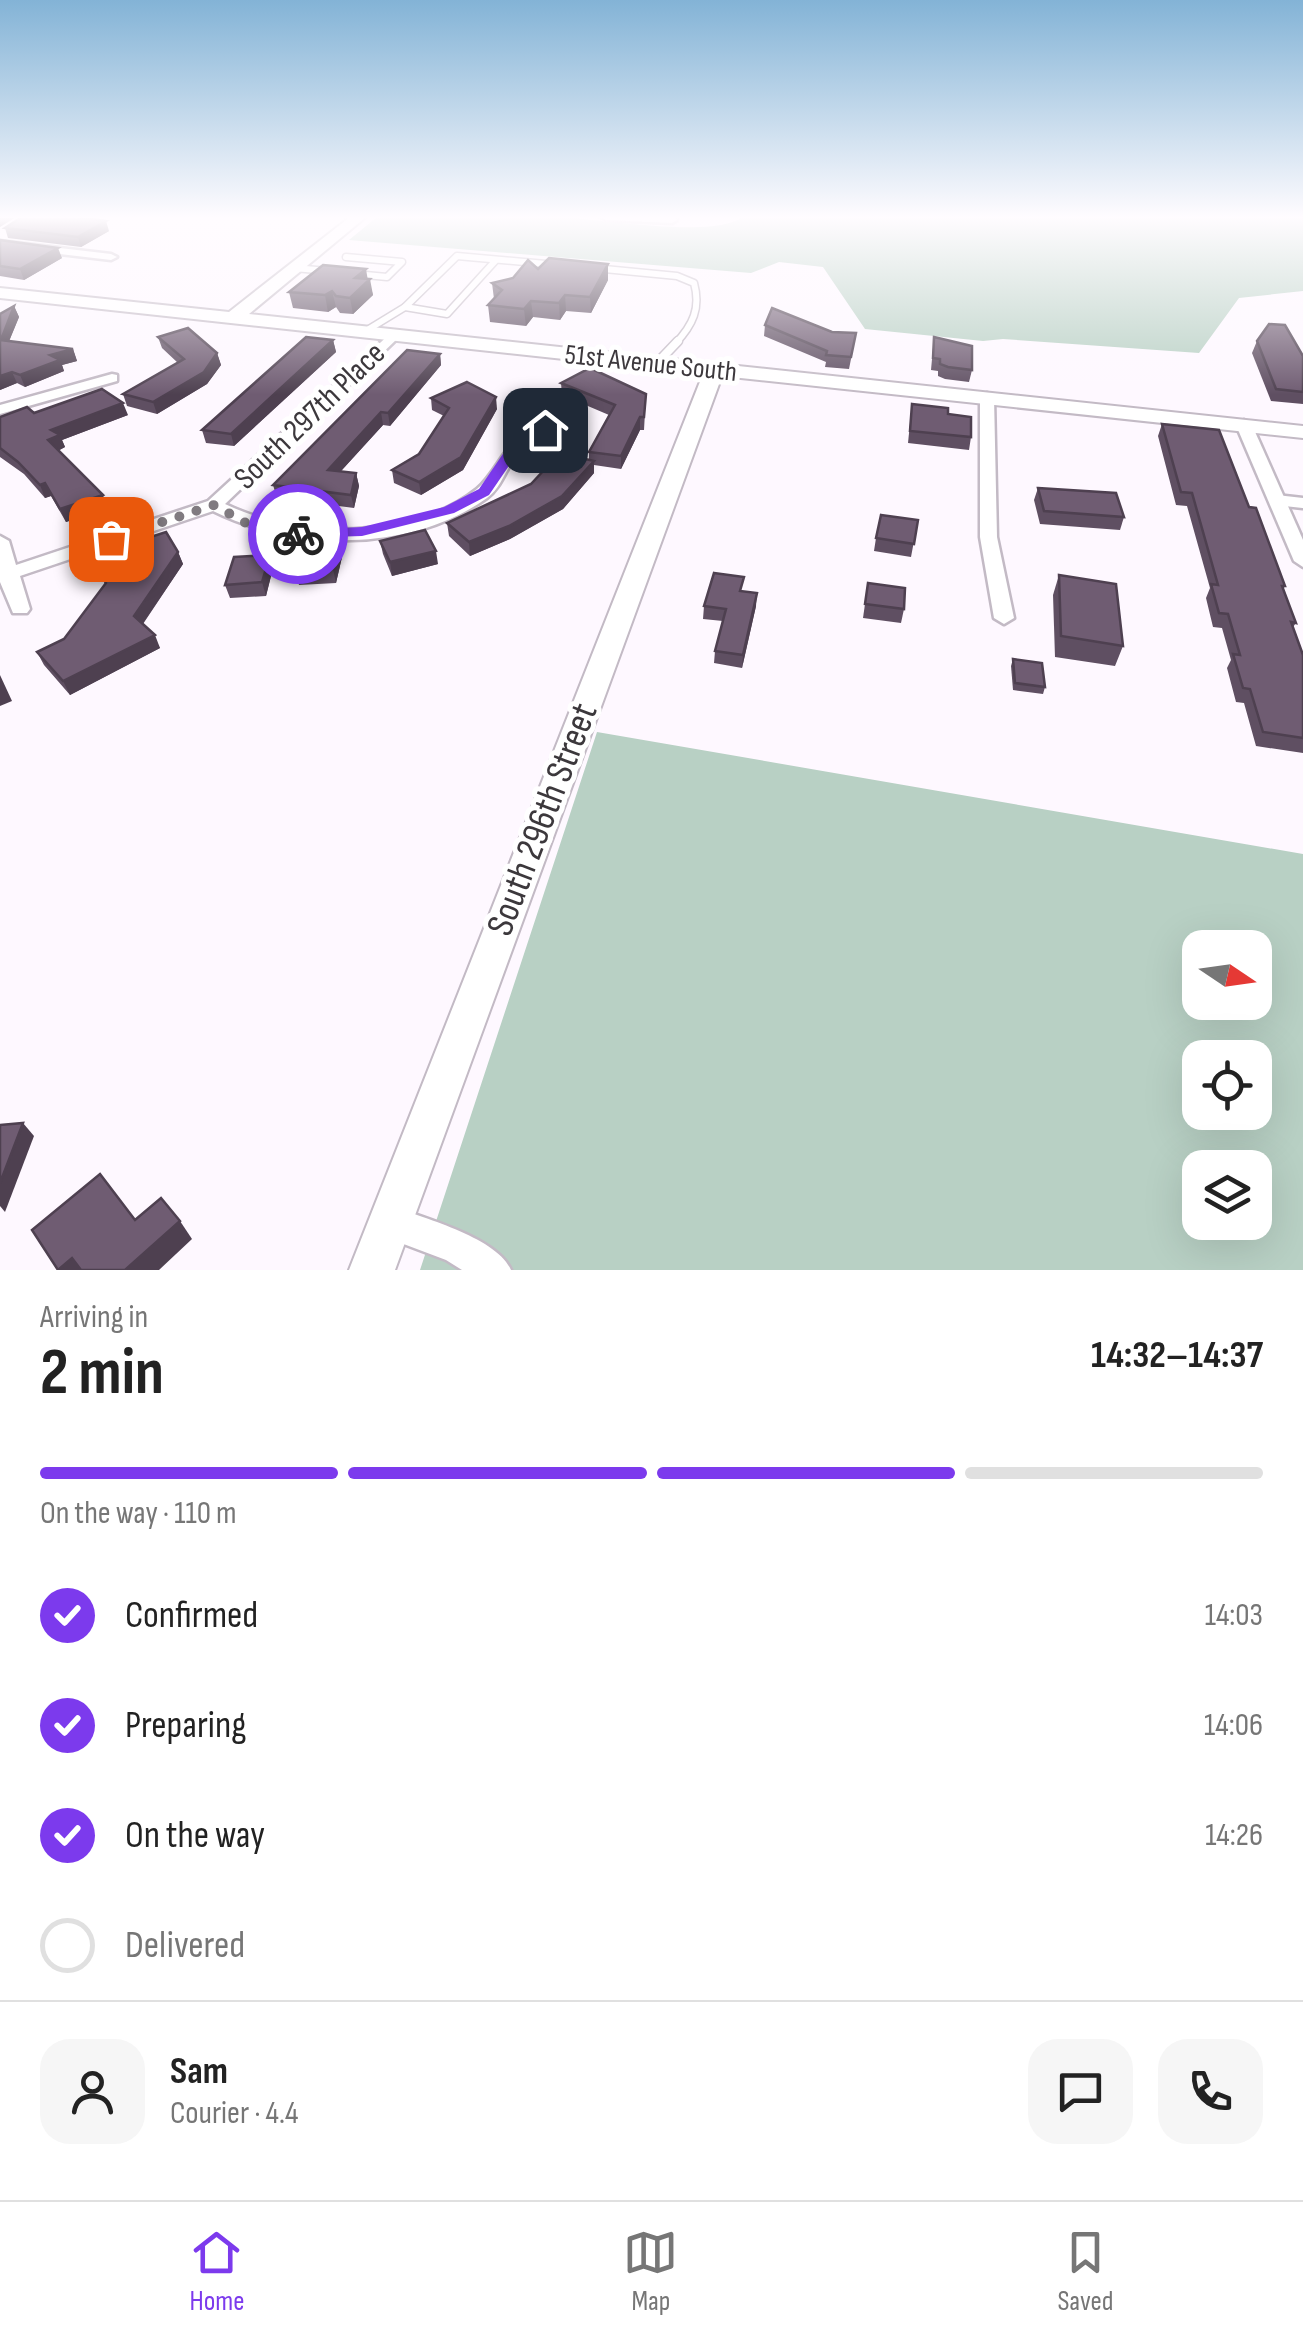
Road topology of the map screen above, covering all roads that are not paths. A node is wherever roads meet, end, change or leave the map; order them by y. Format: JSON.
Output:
{"nodes":[{"id":1,"x":284,"y":276,"type":"edge"},
{"id":2,"x":436,"y":276,"type":"edge"},
{"id":3,"x":481,"y":276,"type":"edge"},
{"id":4,"x":678,"y":276,"type":"edge"},
{"id":5,"x":0,"y":293,"type":"edge"},
{"id":6,"x":405,"y":307,"type":"junction"},
{"id":7,"x":233,"y":318,"type":"junction"},
{"id":8,"x":364,"y":332,"type":"junction"},
{"id":9,"x":393,"y":335,"type":"junction"},
{"id":10,"x":657,"y":363,"type":"junction"},
{"id":11,"x":714,"y":369,"type":"junction"},
{"id":12,"x":112,"y":378,"type":"dead end"},
{"id":13,"x":986,"y":398,"type":"junction"},
{"id":14,"x":0,"y":410,"type":"edge"},
{"id":15,"x":1244,"y":425,"type":"junction"},
{"id":16,"x":545,"y":430,"type":"dead end"},
{"id":17,"x":1303,"y":432,"type":"edge"},
{"id":18,"x":1276,"y":500,"type":"junction"},
{"id":19,"x":1303,"y":503,"type":"edge"},
{"id":20,"x":214,"y":505,"type":"junction"},
{"id":21,"x":0,"y":541,"type":"edge"},
{"id":22,"x":1303,"y":561,"type":"edge"},
{"id":23,"x":4,"y":574,"type":"edge"},
{"id":24,"x":20,"y":609,"type":"dead end"},
{"id":25,"x":1004,"y":618,"type":"dead end"},
{"id":26,"x":390,"y":1222,"type":"junction"},
{"id":27,"x":372,"y":1270,"type":"edge"},
{"id":28,"x":494,"y":1270,"type":"edge"}],
"edges":[{"from":1,"to":7,"type":"main road"},
{"from":2,"to":6,"type":"lane"},
{"from":3,"to":6,"type":"lane"},
{"from":4,"to":10,"type":"lane"},
{"from":5,"to":7,"type":"main road","name":"51st Avenue South"},
{"from":6,"to":8,"type":"lane"},
{"from":7,"to":8,"type":"main road","name":"51st Avenue South"},
{"from":8,"to":9,"type":"main road","name":"51st Avenue South"},
{"from":9,"to":10,"type":"main road","name":"51st Avenue South"},
{"from":9,"to":20,"type":"street","name":"South 297th Place"},
{"from":10,"to":11,"type":"main road","name":"51st Avenue South"},
{"from":11,"to":13,"type":"main road","name":"51st Avenue South"},
{"from":11,"to":26,"type":"main road","name":"South 296th Street"},
{"from":12,"to":14,"type":"street"},
{"from":13,"to":15,"type":"main road","name":"51st Avenue South"},
{"from":13,"to":25,"type":"street"},
{"from":15,"to":17,"type":"main road","name":"51st Avenue South"},
{"from":15,"to":18,"type":"street"},
{"from":16,"to":20,"type":"street"},
{"from":18,"to":19,"type":"lane"},
{"from":18,"to":22,"type":"street"},
{"from":20,"to":23,"type":"street","name":"South 297th Place"},
{"from":21,"to":23,"type":"street"},
{"from":23,"to":24,"type":"street"},
{"from":26,"to":27,"type":"main road","name":"South 296th Street"},
{"from":26,"to":28,"type":"street"}]}
